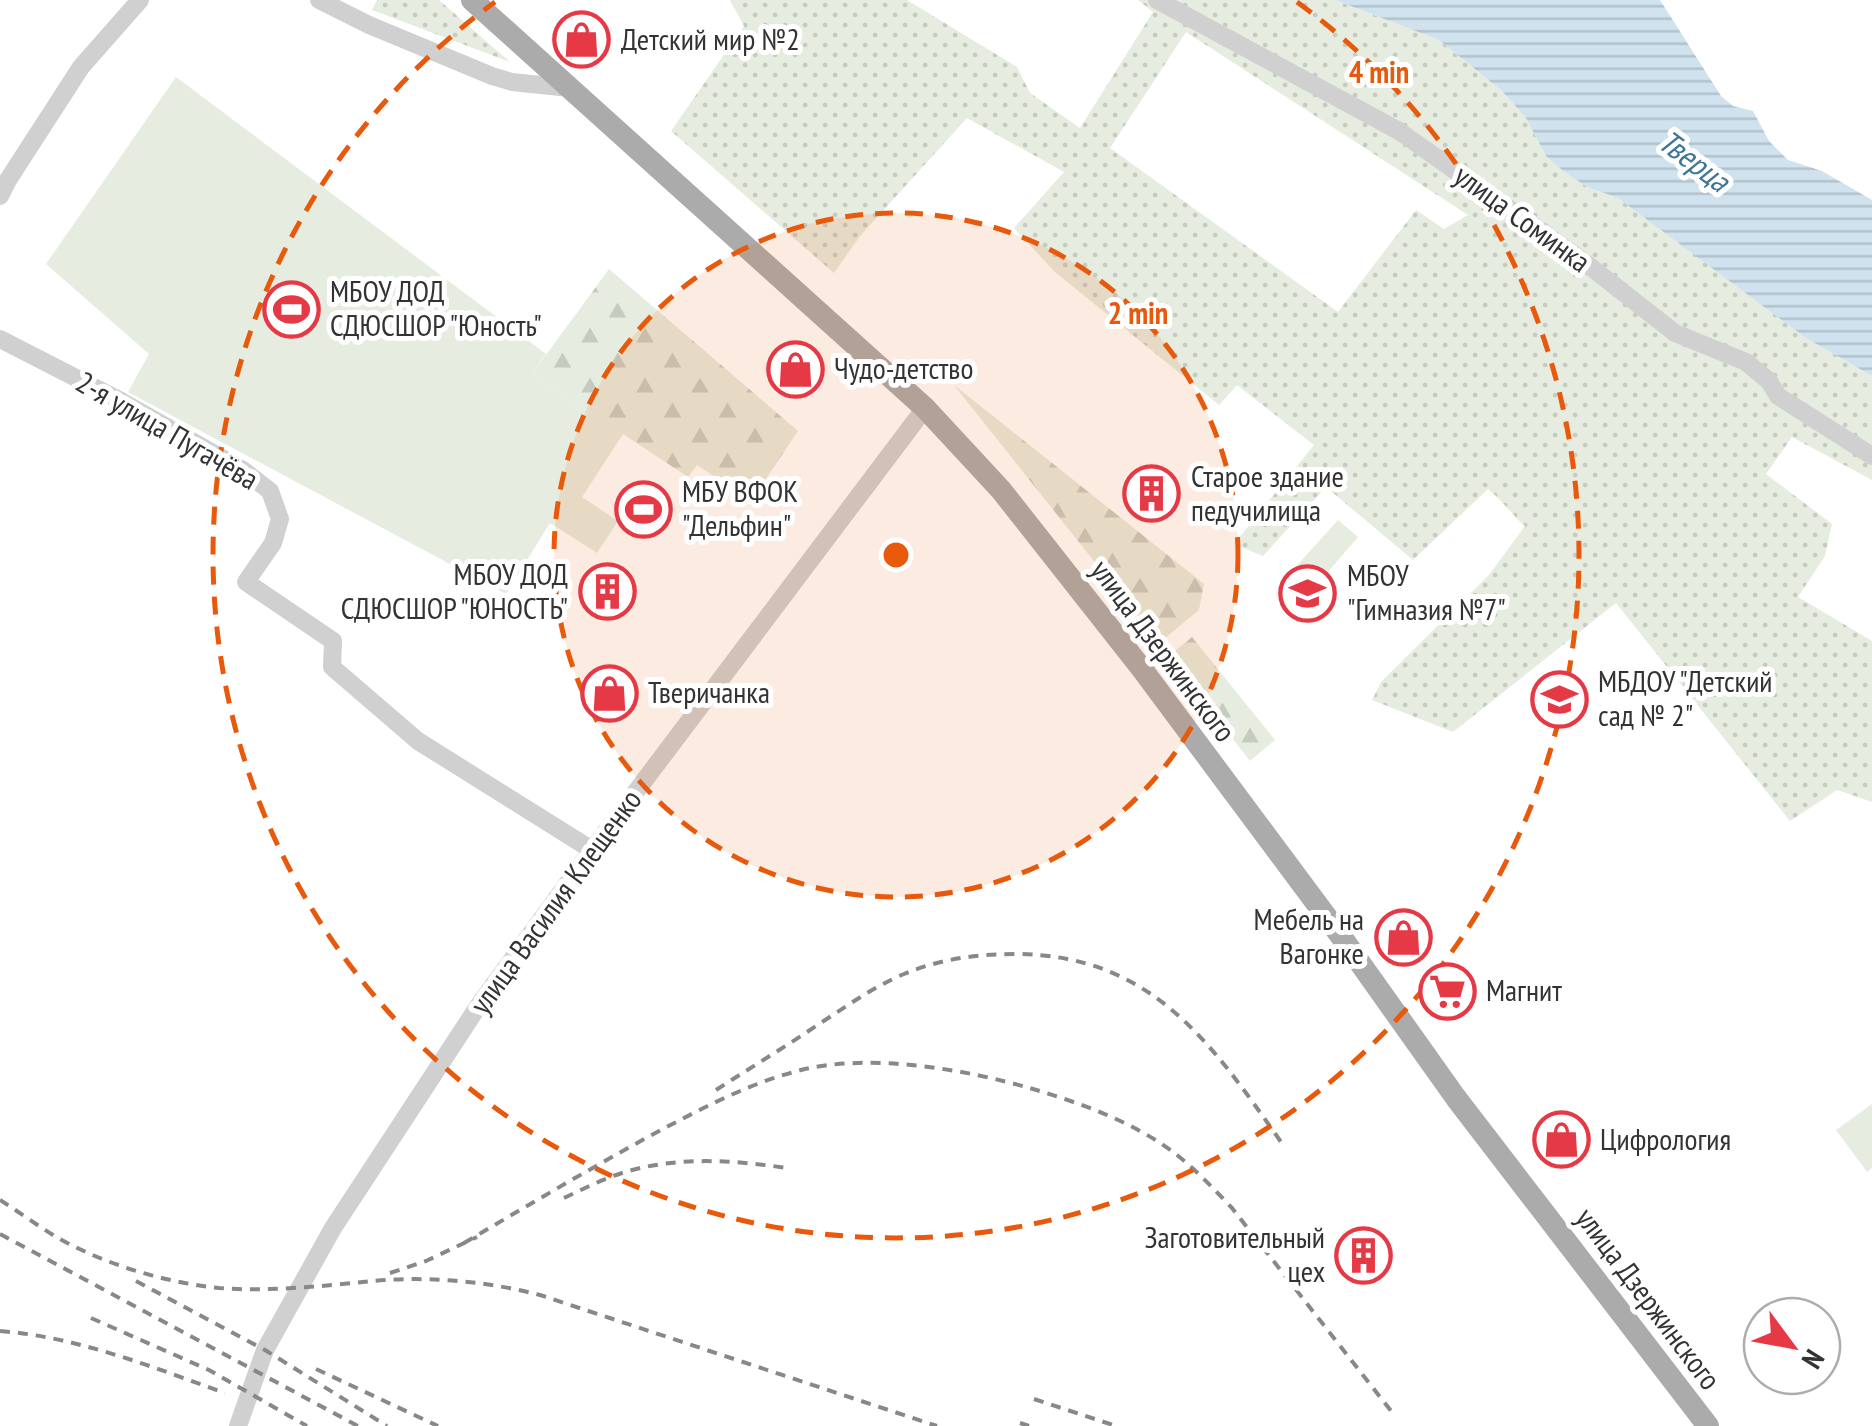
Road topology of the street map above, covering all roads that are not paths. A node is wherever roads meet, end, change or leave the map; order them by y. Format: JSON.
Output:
{"nodes":[{"id":1,"x":140,"y":0,"type":"edge"},
{"id":2,"x":319,"y":0,"type":"edge"},
{"id":3,"x":472,"y":0,"type":"edge"},
{"id":4,"x":1157,"y":0,"type":"edge"},
{"id":5,"x":570,"y":88,"type":"junction"},
{"id":6,"x":2,"y":184,"type":"edge"},
{"id":7,"x":0,"y":339,"type":"edge"},
{"id":8,"x":925,"y":408,"type":"junction"},
{"id":9,"x":1872,"y":456,"type":"edge"},
{"id":10,"x":592,"y":850,"type":"junction"},
{"id":11,"x":238,"y":1426,"type":"edge"},
{"id":12,"x":1708,"y":1426,"type":"edge"}],
"edges":[{"from":1,"to":6,"type":"street"},
{"from":2,"to":5,"type":"street"},
{"from":3,"to":5,"type":"main road","name":"улица Дзержинского"},
{"from":4,"to":9,"type":"street","name":"улица Соминка"},
{"from":5,"to":8,"type":"main road","name":"улица Дзержинского"},
{"from":7,"to":10,"type":"street","name":"2-я улица Пугачёва"},
{"from":8,"to":10,"type":"street","name":"улица Василия Клещенко"},
{"from":8,"to":12,"type":"main road","name":"улица Дзержинского"},
{"from":10,"to":11,"type":"street","name":"улица Василия Клещенко"}]}
